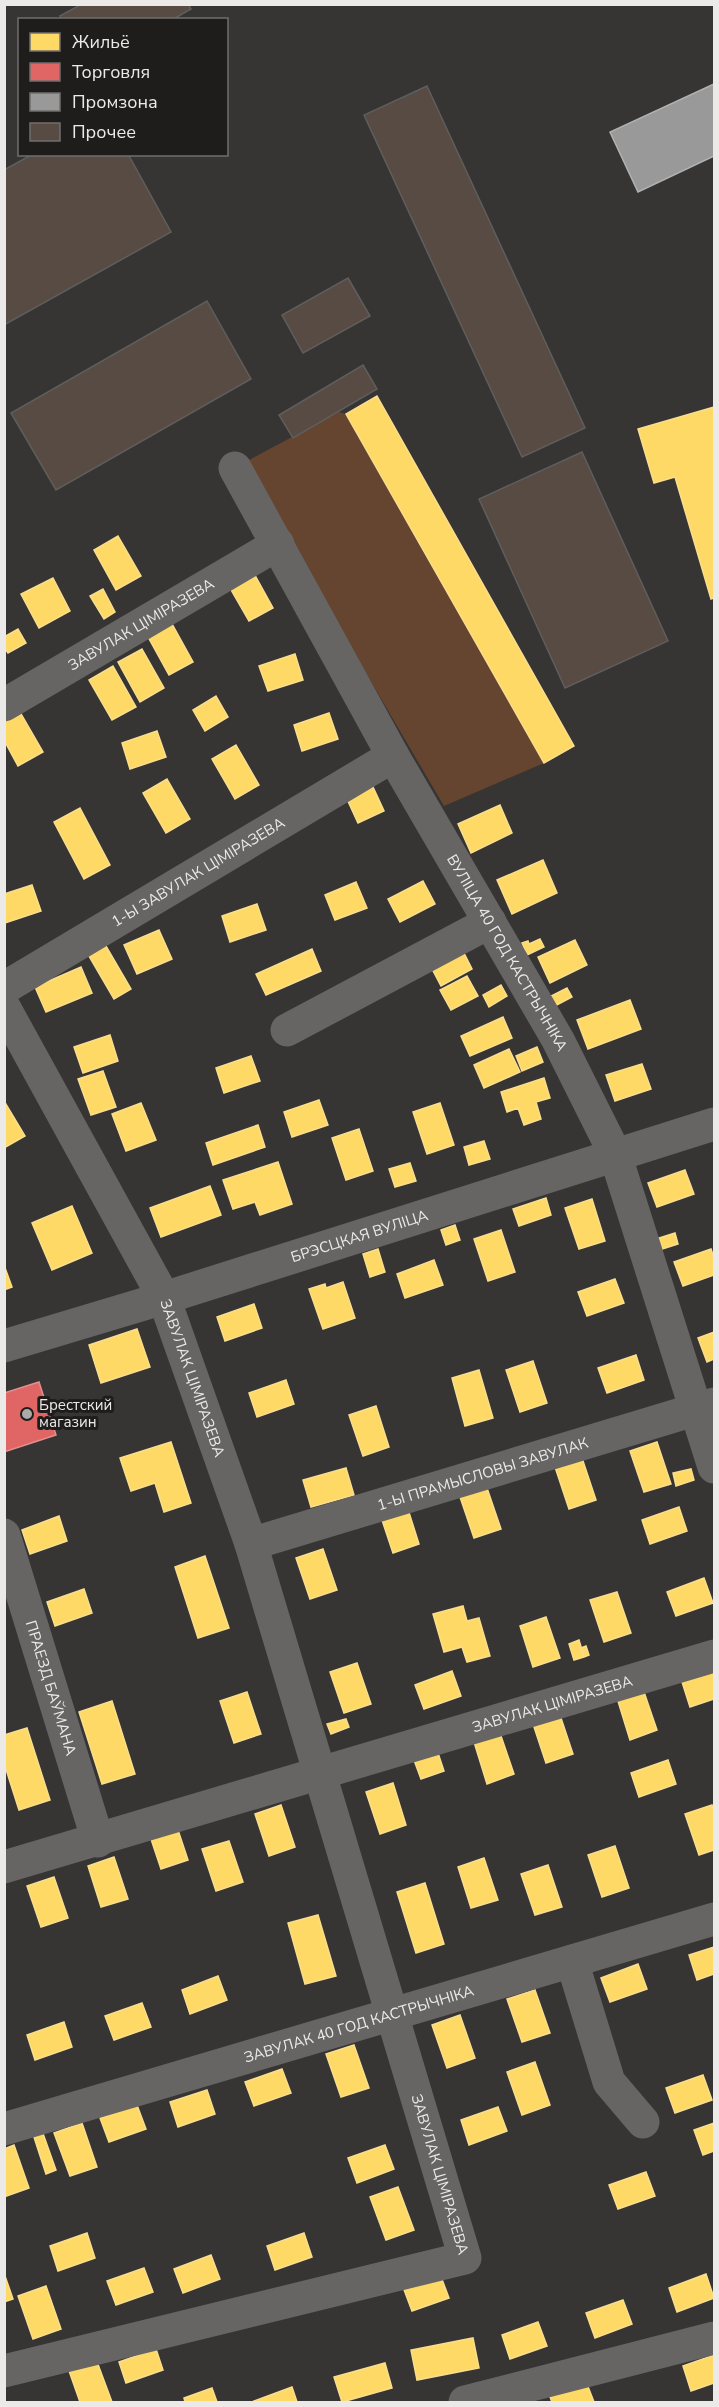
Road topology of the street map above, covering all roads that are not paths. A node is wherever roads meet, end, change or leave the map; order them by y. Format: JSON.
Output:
{"nodes":[{"id":1,"x":236,"y":468,"type":"dead end"},
{"id":2,"x":278,"y":544,"type":"junction"},
{"id":3,"x":4,"y":705,"type":"edge"},
{"id":4,"x":393,"y":756,"type":"junction"},
{"id":5,"x":490,"y":922,"type":"junction"},
{"id":6,"x":4,"y":988,"type":"edge"},
{"id":7,"x":4,"y":1007,"type":"edge"},
{"id":8,"x":287,"y":1030,"type":"dead end"},
{"id":9,"x":714,"y":1124,"type":"edge"},
{"id":10,"x":615,"y":1154,"type":"junction"},
{"id":11,"x":164,"y":1298,"type":"junction"},
{"id":12,"x":4,"y":1346,"type":"edge"},
{"id":13,"x":706,"y":1406,"type":"edge"},
{"id":14,"x":714,"y":1467,"type":"edge"},
{"id":15,"x":4,"y":1535,"type":"edge"},
{"id":16,"x":251,"y":1544,"type":"junction"},
{"id":17,"x":714,"y":1656,"type":"edge"},
{"id":18,"x":321,"y":1773,"type":"junction"},
{"id":19,"x":98,"y":1841,"type":"junction"},
{"id":20,"x":4,"y":1867,"type":"edge"},
{"id":21,"x":714,"y":1919,"type":"edge"},
{"id":22,"x":572,"y":1961,"type":"junction"},
{"id":23,"x":392,"y":2013,"type":"junction"},
{"id":24,"x":643,"y":2122,"type":"dead end"},
{"id":25,"x":4,"y":2129,"type":"edge"},
{"id":26,"x":714,"y":2338,"type":"edge"},
{"id":27,"x":4,"y":2371,"type":"edge"},
{"id":28,"x":465,"y":2403,"type":"edge"}],
"edges":[{"from":1,"to":2,"type":"street","name":"ВУЛІЦА 40 ГОД КАСТРЫЧНІКА"},
{"from":2,"to":3,"type":"street","name":"ЗАВУЛАК ЦІМІРАЗЕВА"},
{"from":2,"to":4,"type":"street","name":"ВУЛІЦА 40 ГОД КАСТРЫЧНІКА"},
{"from":4,"to":5,"type":"street","name":"ВУЛІЦА 40 ГОД КАСТРЫЧНІКА"},
{"from":4,"to":6,"type":"street","name":"1-Ы ЗАВУЛАК ЦІМІРАЗЕВА"},
{"from":5,"to":8,"type":"street"},
{"from":5,"to":10,"type":"street","name":"ВУЛІЦА 40 ГОД КАСТРЫЧНІКА"},
{"from":7,"to":11,"type":"street","name":"ЗАВУЛАК ЦІМІРАЗЕВА"},
{"from":9,"to":10,"type":"street","name":"БРЭСЦКАЯ ВУЛІЦА"},
{"from":10,"to":11,"type":"street","name":"БРЭСЦКАЯ ВУЛІЦА"},
{"from":10,"to":13,"type":"street","name":"ВУЛІЦА 40 ГОД КАСТРЫЧНІКА"},
{"from":11,"to":12,"type":"street","name":"БРЭСЦКАЯ ВУЛІЦА"},
{"from":11,"to":16,"type":"street","name":"ЗАВУЛАК ЦІМІРАЗЕВА"},
{"from":13,"to":14,"type":"street","name":"ВУЛІЦА 40 ГОД КАСТРЫЧНІКА"},
{"from":13,"to":16,"type":"street","name":"1-Ы ПРАМЫСЛОВЫ ЗАВУЛАК"},
{"from":15,"to":19,"type":"street","name":"ПРАЕЗД БАЎМАНА"},
{"from":16,"to":18,"type":"street","name":"ЗАВУЛАК ЦІМІРАЗЕВА"},
{"from":17,"to":18,"type":"street","name":"ЗАВУЛАК ЦІМІРАЗЕВА"},
{"from":18,"to":19,"type":"street","name":"ЗАВУЛАК ЦІМІРАЗЕВА"},
{"from":18,"to":23,"type":"street","name":"ЗАВУЛАК ЦІМІРАЗЕВА"},
{"from":19,"to":20,"type":"street","name":"ЗАВУЛАК ЦІМІРАЗЕВА"},
{"from":21,"to":22,"type":"street","name":"ЗАВУЛАК 40 ГОД КАСТРЫЧНІКА"},
{"from":22,"to":23,"type":"street","name":"ЗАВУЛАК 40 ГОД КАСТРЫЧНІКА"},
{"from":22,"to":24,"type":"street"},
{"from":23,"to":25,"type":"street","name":"ЗАВУЛАК 40 ГОД КАСТРЫЧНІКА"},
{"from":23,"to":27,"type":"street","name":"ЗАВУЛАК ЦІМІРАЗЕВА"},
{"from":26,"to":28,"type":"street"}]}
